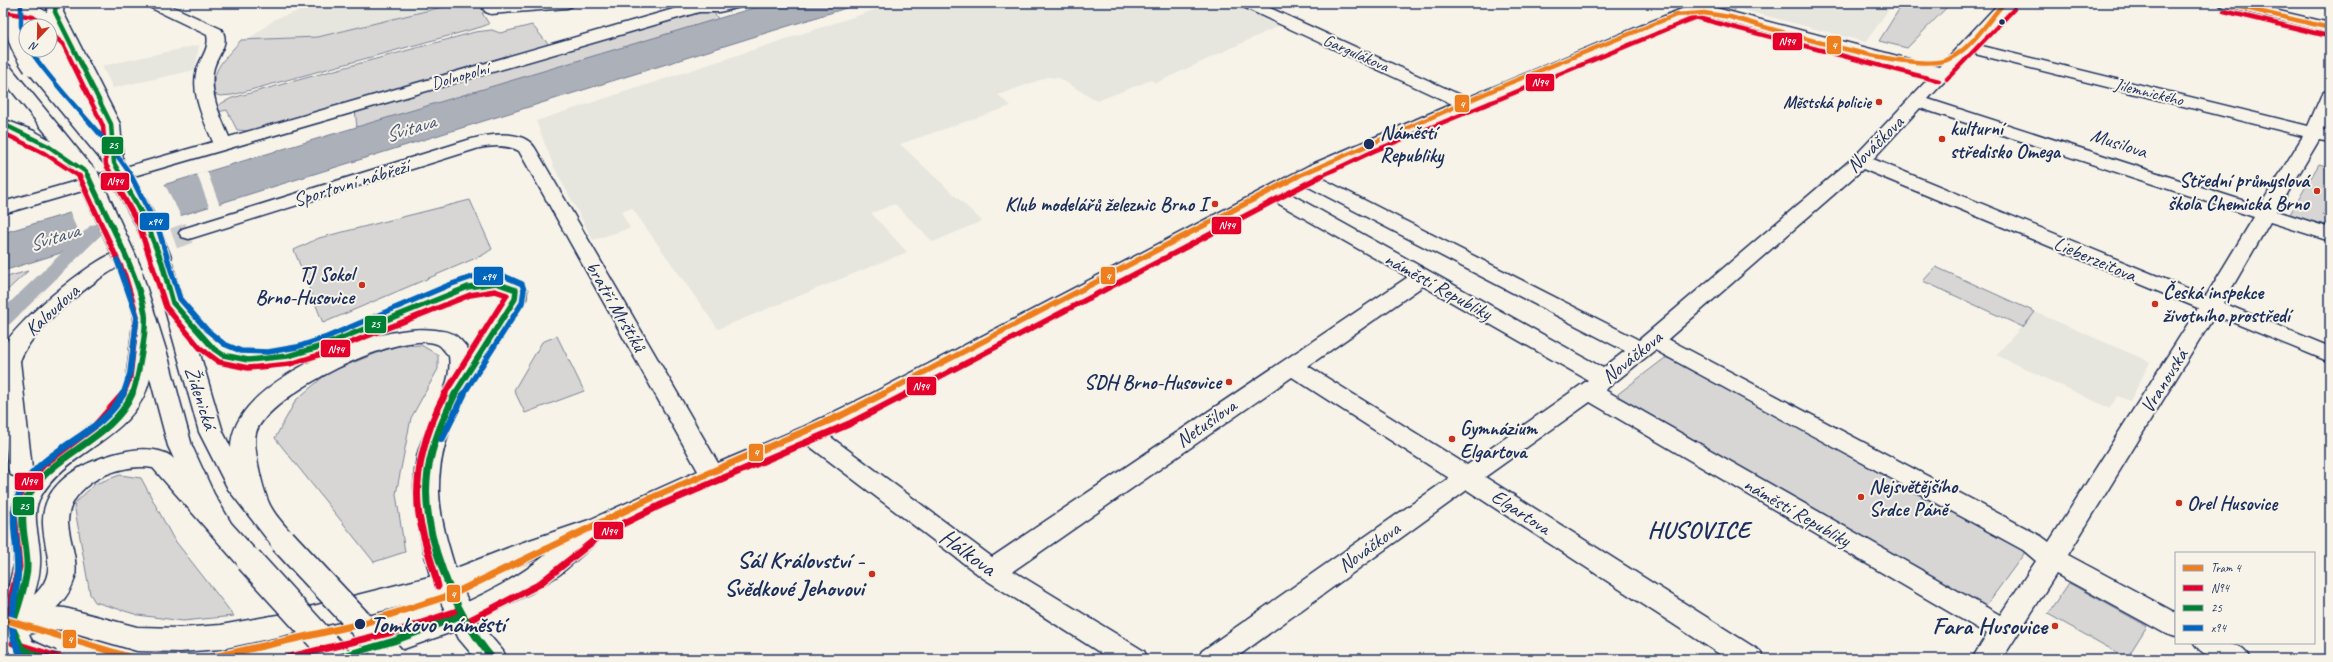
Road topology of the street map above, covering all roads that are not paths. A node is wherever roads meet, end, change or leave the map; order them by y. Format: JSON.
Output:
{"nodes":[{"id":1,"x":56,"y":3,"type":"edge"},
{"id":2,"x":182,"y":3,"type":"edge"},
{"id":3,"x":567,"y":3,"type":"edge"},
{"id":4,"x":672,"y":3,"type":"edge"},
{"id":5,"x":740,"y":3,"type":"edge"},
{"id":6,"x":1246,"y":3,"type":"edge"},
{"id":7,"x":2008,"y":3,"type":"edge"},
{"id":8,"x":2226,"y":3,"type":"edge"},
{"id":9,"x":10,"y":6,"type":"edge"},
{"id":10,"x":159,"y":6,"type":"edge"},
{"id":11,"x":1692,"y":6,"type":"edge"},
{"id":12,"x":698,"y":7,"type":"junction"},
{"id":13,"x":491,"y":9,"type":"dead end"},
{"id":14,"x":2330,"y":28,"type":"edge"},
{"id":15,"x":69,"y":39,"type":"junction"},
{"id":16,"x":1968,"y":47,"type":"junction"},
{"id":17,"x":5,"y":72,"type":"edge"},
{"id":18,"x":1942,"y":73,"type":"junction"},
{"id":19,"x":2330,"y":96,"type":"edge"},
{"id":20,"x":1917,"y":101,"type":"junction"},
{"id":21,"x":1467,"y":104,"type":"junction"},
{"id":22,"x":3,"y":124,"type":"edge"},
{"id":23,"x":2322,"y":135,"type":"edge"},
{"id":24,"x":515,"y":142,"type":"joint"},
{"id":25,"x":223,"y":144,"type":"junction"},
{"id":26,"x":1861,"y":161,"type":"junction"},
{"id":27,"x":114,"y":163,"type":"junction"},
{"id":28,"x":86,"y":172,"type":"junction"},
{"id":29,"x":1304,"y":176,"type":"junction"},
{"id":30,"x":1272,"y":192,"type":"junction"},
{"id":31,"x":3,"y":208,"type":"edge"},
{"id":32,"x":2266,"y":214,"type":"junction"},
{"id":33,"x":189,"y":233,"type":"tunnel mouth"},
{"id":34,"x":2330,"y":235,"type":"edge"},
{"id":35,"x":124,"y":266,"type":"junction"},
{"id":36,"x":1422,"y":277,"type":"junction"},
{"id":37,"x":173,"y":303,"type":"junction"},
{"id":38,"x":2210,"y":306,"type":"junction"},
{"id":39,"x":145,"y":315,"type":"junction"},
{"id":40,"x":1647,"y":345,"type":"junction"},
{"id":41,"x":2330,"y":355,"type":"edge"},
{"id":42,"x":1292,"y":365,"type":"junction"},
{"id":43,"x":1596,"y":385,"type":"junction"},
{"id":44,"x":452,"y":397,"type":"junction"},
{"id":45,"x":810,"y":434,"type":"junction"},
{"id":46,"x":20,"y":469,"type":"dead end"},
{"id":47,"x":712,"y":474,"type":"junction"},
{"id":48,"x":1466,"y":477,"type":"junction"},
{"id":49,"x":259,"y":512,"type":"junction"},
{"id":50,"x":598,"y":527,"type":"junction"},
{"id":51,"x":222,"y":530,"type":"junction"},
{"id":52,"x":2052,"y":559,"type":"junction"},
{"id":53,"x":992,"y":571,"type":"junction"},
{"id":54,"x":446,"y":584,"type":"junction"},
{"id":55,"x":460,"y":616,"type":"junction"},
{"id":56,"x":2175,"y":625,"type":"edge"},
{"id":57,"x":6,"y":628,"type":"edge"},
{"id":58,"x":2005,"y":631,"type":"junction"},
{"id":59,"x":2210,"y":644,"type":"edge"},
{"id":60,"x":45,"y":659,"type":"edge"},
{"id":61,"x":332,"y":659,"type":"edge"},
{"id":62,"x":339,"y":659,"type":"edge"},
{"id":63,"x":393,"y":659,"type":"edge"},
{"id":64,"x":493,"y":659,"type":"edge"},
{"id":65,"x":1134,"y":659,"type":"edge"},
{"id":66,"x":1212,"y":659,"type":"edge"},
{"id":67,"x":1750,"y":659,"type":"edge"},
{"id":68,"x":1986,"y":659,"type":"edge"},
{"id":69,"x":2237,"y":659,"type":"edge"}],
"edges":[{"from":1,"to":15,"type":"main road"},
{"from":2,"to":10,"type":"main road"},
{"from":3,"to":13,"type":"main road"},
{"from":4,"to":12,"type":"main road"},
{"from":5,"to":12,"type":"main road"},
{"from":6,"to":21,"type":"main road","name":"Gargulákova"},
{"from":7,"to":16,"type":"main road","name":"Nováčkova"},
{"from":8,"to":14,"type":"main road"},
{"from":9,"to":15,"type":"main road"},
{"from":9,"to":27,"type":"main road","name":"Židenická","bridge":true},
{"from":10,"to":25,"type":"main road"},
{"from":11,"to":18,"type":"main road"},
{"from":11,"to":21,"type":"main road"},
{"from":12,"to":25,"type":"main road","name":"Dolnopolní"},
{"from":15,"to":27,"type":"main road"},
{"from":16,"to":18,"type":"main road","name":"Nováčkova"},
{"from":16,"to":23,"type":"main road","name":"Jilemnického"},
{"from":17,"to":28,"type":"main road","name":"Židenická"},
{"from":18,"to":20,"type":"main road","name":"Nováčkova"},
{"from":19,"to":23,"type":"main road","name":"Vranovská"},
{"from":20,"to":26,"type":"main road","name":"Nováčkova"},
{"from":20,"to":32,"type":"main road","name":"Musilova"},
{"from":21,"to":29,"type":"main road"},
{"from":22,"to":28,"type":"main road"},
{"from":23,"to":32,"type":"main road","name":"Vranovská"},
{"from":24,"to":33,"type":"main road","name":"Sportovní nábřeží"},
{"from":24,"to":47,"type":"main road","name":"bratří Mrštíků"},
{"from":25,"to":31,"type":"main road","name":"Dolnopolní"},
{"from":26,"to":38,"type":"main road","name":"Lieberzeitova"},
{"from":26,"to":40,"type":"main road","name":"Nováčkova"},
{"from":27,"to":37,"type":"main road","name":"Židenická","bridge":true},
{"from":28,"to":35,"type":"main road","name":"Židenická","bridge":true},
{"from":29,"to":30,"type":"main road"},
{"from":29,"to":40,"type":"main road","name":"náměstí Republiky"},
{"from":30,"to":36,"type":"main road","name":"náměstí Republiky"},
{"from":30,"to":45,"type":"main road"},
{"from":32,"to":34,"type":"main road","name":"Musilova"},
{"from":32,"to":38,"type":"main road","name":"Vranovská"},
{"from":35,"to":39,"type":"main road","name":"Židenická"},
{"from":35,"to":46,"type":"main road","name":"Kaloudova"},
{"from":36,"to":42,"type":"main road","name":"Netušilova"},
{"from":36,"to":43,"type":"main road","name":"náměstí Republiky"},
{"from":37,"to":44,"type":"main road"},
{"from":37,"to":49,"type":"main road","name":"Židenická"},
{"from":38,"to":41,"type":"main road","name":"Lieberzeitova"},
{"from":38,"to":52,"type":"main road","name":"Vranovská"},
{"from":39,"to":51,"type":"main road","name":"Židenická"},
{"from":39,"to":57,"type":"main road"},
{"from":40,"to":43,"type":"main road","name":"Nováčkova"},
{"from":40,"to":52,"type":"main road","name":"náměstí Republiky"},
{"from":42,"to":48,"type":"main road","name":"Elgartova"},
{"from":42,"to":53,"type":"main road","name":"Netušilova"},
{"from":43,"to":48,"type":"main road","name":"Nováčkova"},
{"from":43,"to":58,"type":"main road","name":"náměstí Republiky"},
{"from":44,"to":49,"type":"main road"},
{"from":44,"to":54,"type":"main road"},
{"from":45,"to":47,"type":"main road"},
{"from":45,"to":53,"type":"main road","name":"Hálkova"},
{"from":47,"to":50,"type":"main road"},
{"from":48,"to":66,"type":"main road","name":"Nováčkova"},
{"from":48,"to":67,"type":"main road","name":"Elgartova"},
{"from":49,"to":63,"type":"main road","name":"Židenická","bridge":true},
{"from":50,"to":54,"type":"main road"},
{"from":50,"to":55,"type":"main road"},
{"from":51,"to":57,"type":"main road"},
{"from":51,"to":62,"type":"main road","name":"Židenická","bridge":true},
{"from":52,"to":56,"type":"main road","name":"náměstí Republiky"},
{"from":52,"to":58,"type":"main road","name":"Vranovská"},
{"from":53,"to":65,"type":"main road","name":"Hálkova"},
{"from":54,"to":55,"type":"main road"},
{"from":54,"to":57,"type":"main road"},
{"from":55,"to":61,"type":"main road"},
{"from":55,"to":64,"type":"main road"},
{"from":57,"to":60,"type":"main road"},
{"from":58,"to":68,"type":"main road","name":"Vranovská"},
{"from":59,"to":69,"type":"main road"}]}
